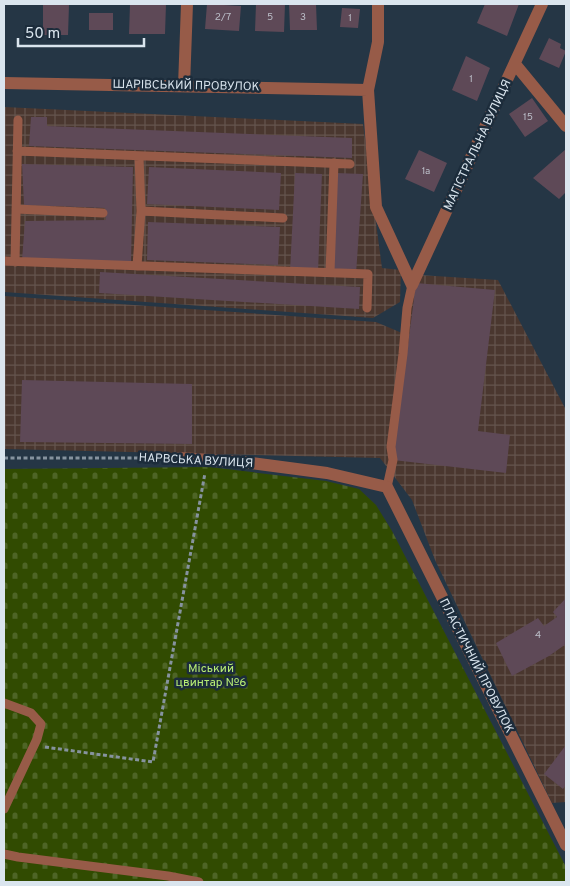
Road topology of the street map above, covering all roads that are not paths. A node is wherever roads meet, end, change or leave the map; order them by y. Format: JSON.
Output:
{"nodes":[{"id":1,"x":187,"y":4,"type":"edge"},
{"id":2,"x":378,"y":4,"type":"edge"},
{"id":3,"x":542,"y":4,"type":"edge"},
{"id":4,"x":515,"y":64,"type":"junction"},
{"id":5,"x":4,"y":83,"type":"edge"},
{"id":6,"x":184,"y":86,"type":"junction"},
{"id":7,"x":368,"y":90,"type":"junction"},
{"id":8,"x":18,"y":120,"type":"dead end"},
{"id":9,"x":566,"y":126,"type":"edge"},
{"id":10,"x":17,"y":151,"type":"junction"},
{"id":11,"x":139,"y":156,"type":"junction"},
{"id":12,"x":334,"y":164,"type":"junction"},
{"id":13,"x":350,"y":164,"type":"dead end"},
{"id":14,"x":16,"y":209,"type":"junction"},
{"id":15,"x":141,"y":211,"type":"junction"},
{"id":16,"x":103,"y":213,"type":"dead end"},
{"id":17,"x":283,"y":218,"type":"dead end"},
{"id":18,"x":4,"y":261,"type":"edge"},
{"id":19,"x":15,"y":262,"type":"junction"},
{"id":20,"x":137,"y":266,"type":"junction"},
{"id":21,"x":330,"y":272,"type":"junction"},
{"id":22,"x":412,"y":285,"type":"junction"},
{"id":23,"x":367,"y":308,"type":"dead end"},
{"id":24,"x":179,"y":458,"type":"road end"},
{"id":25,"x":387,"y":487,"type":"junction"},
{"id":26,"x":4,"y":703,"type":"edge"},
{"id":27,"x":4,"y":809,"type":"edge"},
{"id":28,"x":565,"y":840,"type":"edge"},
{"id":29,"x":4,"y":854,"type":"edge"},
{"id":30,"x":199,"y":882,"type":"edge"}],
"edges":[{"from":1,"to":6,"type":"street"},
{"from":2,"to":7,"type":"street"},
{"from":3,"to":4,"type":"street","name":"МАГІСТРАЛЬНА ВУЛИЦЯ"},
{"from":4,"to":9,"type":"street"},
{"from":4,"to":22,"type":"street","name":"МАГІСТРАЛЬНА ВУЛИЦЯ"},
{"from":5,"to":6,"type":"street","name":"ШАРІВСЬКИЙ ПРОВУЛОК"},
{"from":6,"to":7,"type":"street","name":"ШАРІВСЬКИЙ ПРОВУЛОК"},
{"from":7,"to":22,"type":"street"},
{"from":8,"to":10,"type":"lane"},
{"from":10,"to":11,"type":"lane"},
{"from":10,"to":14,"type":"lane"},
{"from":11,"to":12,"type":"lane"},
{"from":11,"to":15,"type":"lane"},
{"from":12,"to":13,"type":"lane"},
{"from":12,"to":21,"type":"lane"},
{"from":14,"to":16,"type":"lane"},
{"from":14,"to":19,"type":"lane"},
{"from":15,"to":17,"type":"lane"},
{"from":15,"to":20,"type":"lane"},
{"from":18,"to":19,"type":"lane"},
{"from":19,"to":20,"type":"lane"},
{"from":20,"to":21,"type":"lane"},
{"from":21,"to":23,"type":"lane"},
{"from":22,"to":25,"type":"lane"},
{"from":24,"to":25,"type":"street","name":"НАРВСЬКА ВУЛИЦЯ"},
{"from":25,"to":28,"type":"street","name":"ПЛАСТИЧНИЙ ПРОВУЛОК"},
{"from":26,"to":27,"type":"lane"},
{"from":29,"to":30,"type":"lane"}]}
